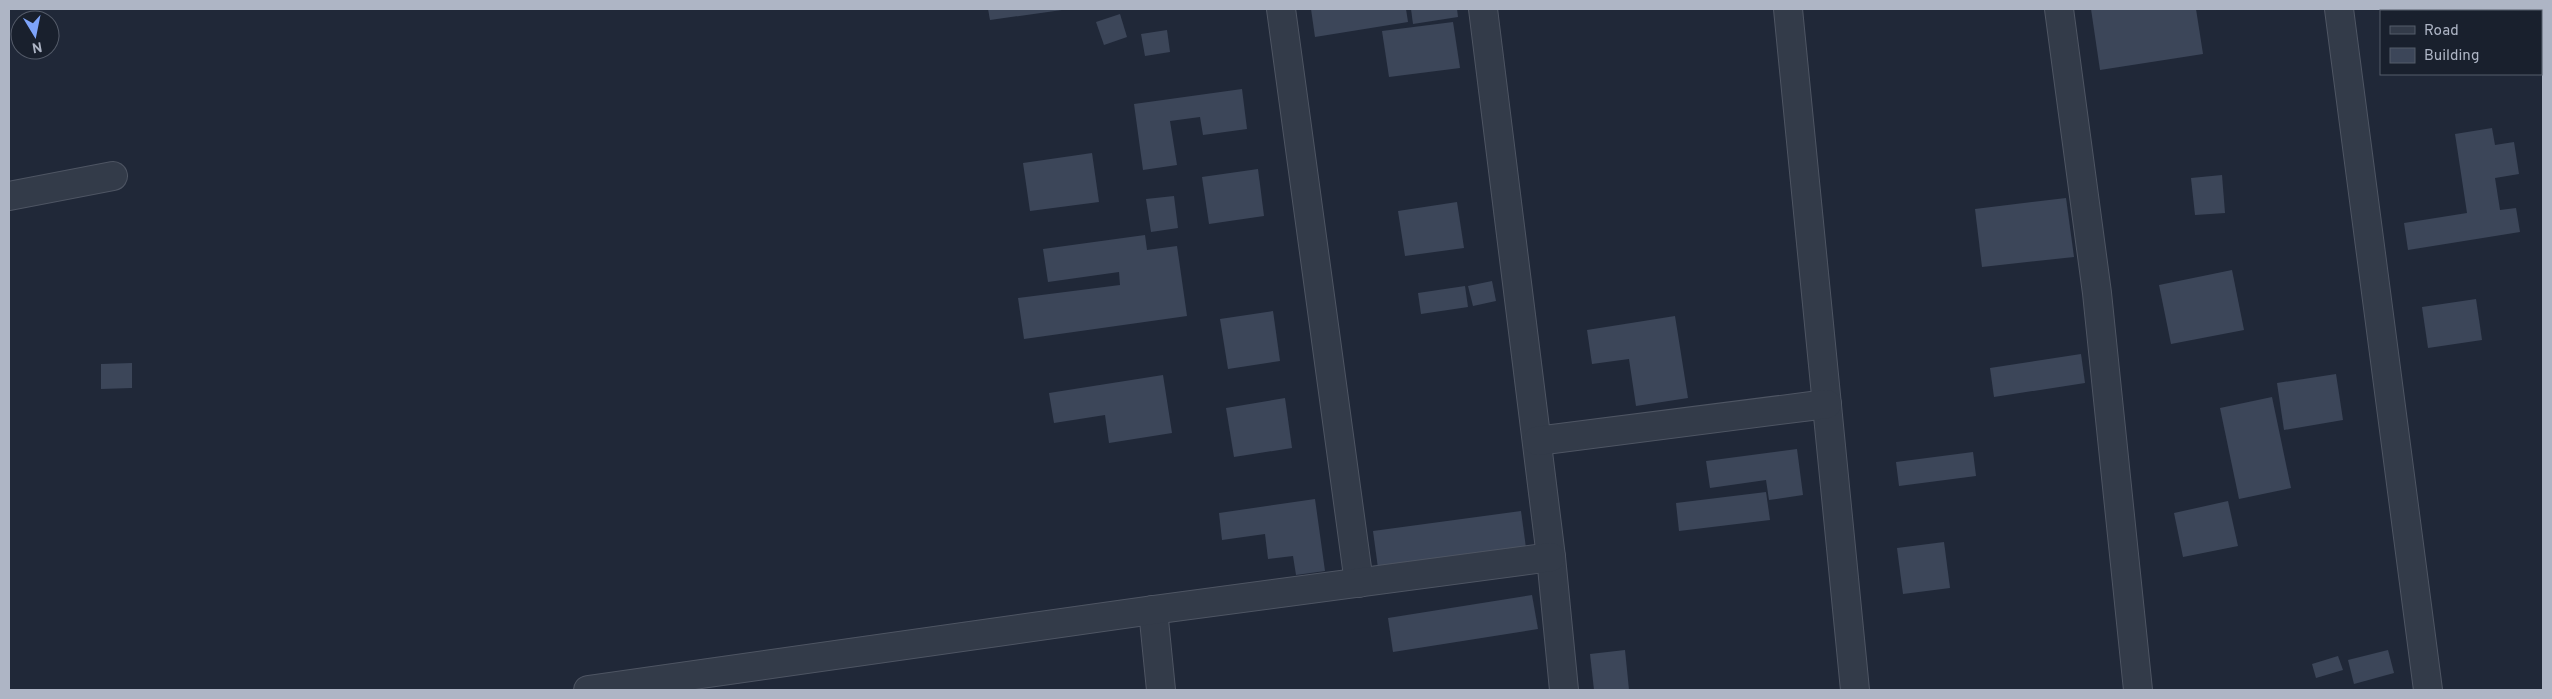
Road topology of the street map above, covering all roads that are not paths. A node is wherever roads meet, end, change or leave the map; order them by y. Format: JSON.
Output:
{"nodes":[{"id":1,"x":1281,"y":9,"type":"edge"},
{"id":2,"x":1483,"y":9,"type":"edge"},
{"id":3,"x":1788,"y":9,"type":"edge"},
{"id":4,"x":2059,"y":9,"type":"edge"},
{"id":5,"x":2339,"y":9,"type":"edge"},
{"id":6,"x":113,"y":176,"type":"dead end"},
{"id":7,"x":9,"y":196,"type":"edge"},
{"id":8,"x":1827,"y":404,"type":"junction"},
{"id":9,"x":1537,"y":441,"type":"junction"},
{"id":10,"x":1551,"y":558,"type":"junction"},
{"id":11,"x":1359,"y":583,"type":"junction"},
{"id":12,"x":1153,"y":610,"type":"junction"},
{"id":13,"x":588,"y":690,"type":"edge"},
{"id":14,"x":1161,"y":690,"type":"edge"},
{"id":15,"x":1564,"y":690,"type":"edge"},
{"id":16,"x":1855,"y":690,"type":"edge"},
{"id":17,"x":2138,"y":690,"type":"edge"},
{"id":18,"x":2428,"y":690,"type":"edge"}],
"edges":[{"from":1,"to":11,"type":"street"},
{"from":2,"to":9,"type":"street"},
{"from":3,"to":8,"type":"street"},
{"from":4,"to":17,"type":"street"},
{"from":5,"to":18,"type":"street"},
{"from":6,"to":7,"type":"street"},
{"from":8,"to":9,"type":"street"},
{"from":8,"to":16,"type":"street"},
{"from":9,"to":10,"type":"street"},
{"from":10,"to":11,"type":"street"},
{"from":10,"to":15,"type":"street"},
{"from":11,"to":12,"type":"street"},
{"from":12,"to":13,"type":"street"},
{"from":12,"to":14,"type":"street"}]}
